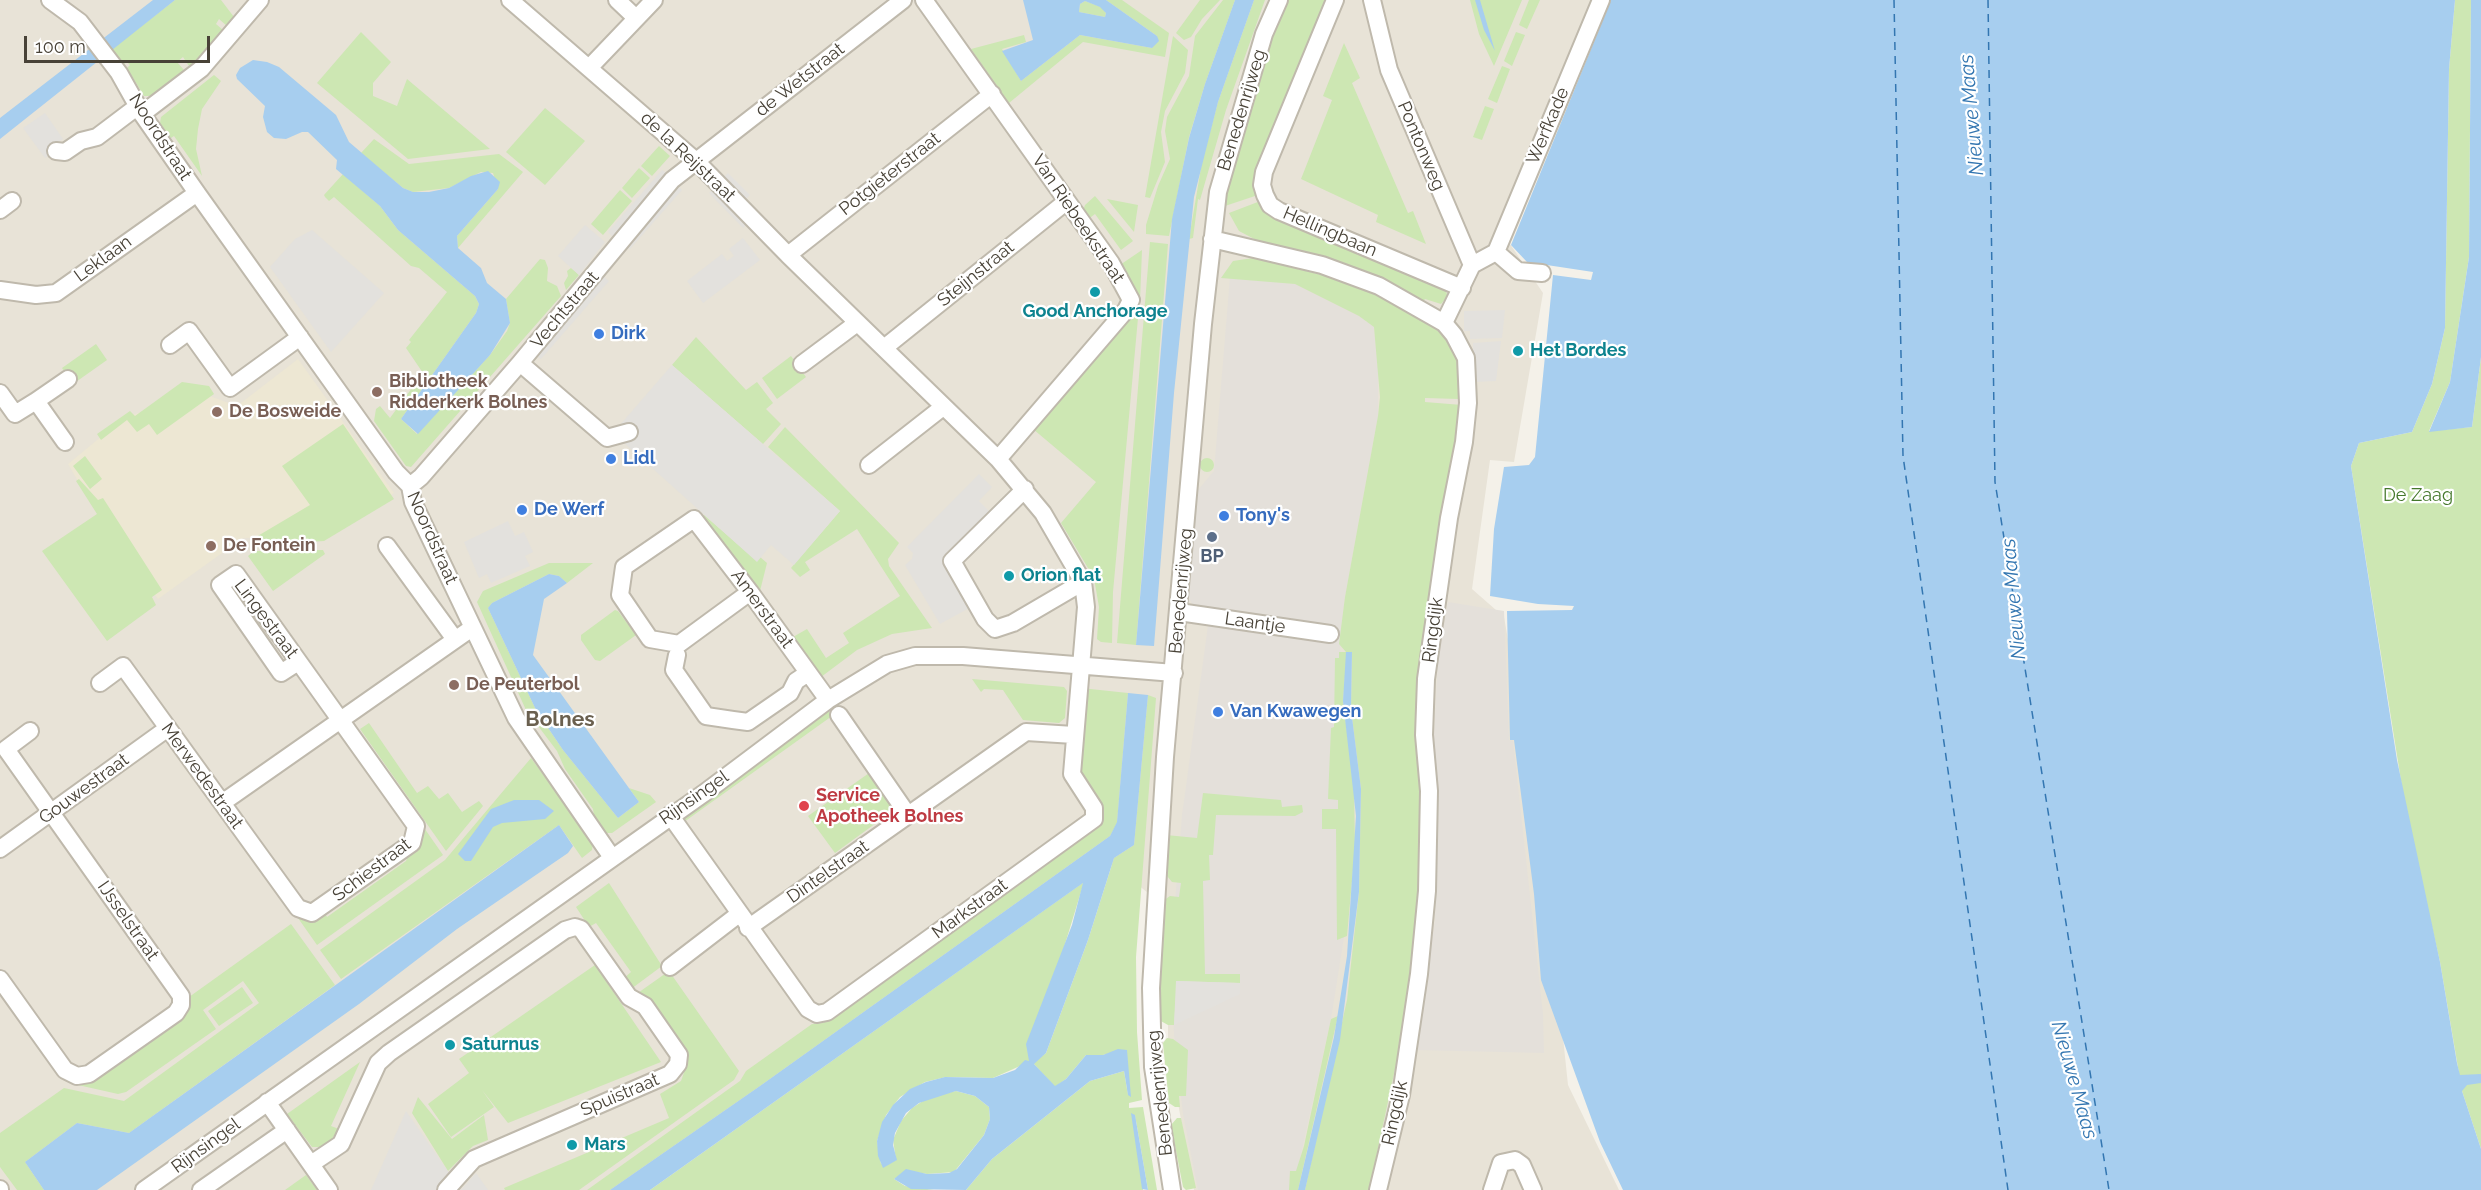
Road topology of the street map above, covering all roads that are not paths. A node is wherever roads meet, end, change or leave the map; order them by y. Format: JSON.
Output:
{"nodes":[{"id":1,"x":50,"y":0,"type":"edge"},
{"id":2,"x":260,"y":0,"type":"edge"},
{"id":3,"x":510,"y":0,"type":"edge"},
{"id":4,"x":617,"y":0,"type":"edge"},
{"id":5,"x":654,"y":0,"type":"edge"},
{"id":6,"x":903,"y":0,"type":"edge"},
{"id":7,"x":924,"y":0,"type":"edge"},
{"id":8,"x":1279,"y":0,"type":"edge"},
{"id":9,"x":1335,"y":0,"type":"edge"},
{"id":10,"x":1372,"y":0,"type":"edge"},
{"id":11,"x":1601,"y":0,"type":"edge"},
{"id":12,"x":636,"y":18,"type":"junction"},
{"id":13,"x":589,"y":68,"type":"junction"},
{"id":14,"x":992,"y":94,"type":"junction"},
{"id":15,"x":140,"y":110,"type":"junction"},
{"id":16,"x":56,"y":151,"type":"dead end"},
{"id":17,"x":696,"y":160,"type":"junction"},
{"id":18,"x":197,"y":193,"type":"junction"},
{"id":19,"x":1067,"y":201,"type":"junction"},
{"id":20,"x":1212,"y":239,"type":"junction"},
{"id":21,"x":1496,"y":252,"type":"junction"},
{"id":22,"x":788,"y":255,"type":"junction"},
{"id":23,"x":1472,"y":265,"type":"junction"},
{"id":24,"x":1542,"y":273,"type":"dead end"},
{"id":25,"x":1462,"y":288,"type":"junction"},
{"id":26,"x":0,"y":290,"type":"edge"},
{"id":27,"x":857,"y":322,"type":"junction"},
{"id":28,"x":1444,"y":323,"type":"junction"},
{"id":29,"x":300,"y":338,"type":"junction"},
{"id":30,"x":170,"y":345,"type":"dead end"},
{"id":31,"x":884,"y":348,"type":"junction"},
{"id":32,"x":520,"y":363,"type":"junction"},
{"id":33,"x":802,"y":364,"type":"dead end"},
{"id":34,"x":68,"y":379,"type":"dead end"},
{"id":35,"x":0,"y":393,"type":"edge"},
{"id":36,"x":36,"y":401,"type":"junction"},
{"id":37,"x":943,"y":407,"type":"junction"},
{"id":38,"x":629,"y":432,"type":"dead end"},
{"id":39,"x":65,"y":442,"type":"dead end"},
{"id":40,"x":999,"y":459,"type":"junction"},
{"id":41,"x":869,"y":465,"type":"dead end"},
{"id":42,"x":410,"y":486,"type":"junction"},
{"id":43,"x":1025,"y":489,"type":"junction"},
{"id":44,"x":387,"y":546,"type":"dead end"},
{"id":45,"x":1083,"y":582,"type":"junction"},
{"id":46,"x":750,"y":592,"type":"junction"},
{"id":47,"x":1179,"y":612,"type":"junction"},
{"id":48,"x":472,"y":627,"type":"junction"},
{"id":49,"x":1330,"y":634,"type":"dead end"},
{"id":50,"x":454,"y":638,"type":"junction"},
{"id":51,"x":678,"y":650,"type":"junction"},
{"id":52,"x":298,"y":662,"type":"dead end"},
{"id":53,"x":1080,"y":666,"type":"junction"},
{"id":54,"x":1174,"y":673,"type":"junction"},
{"id":55,"x":808,"y":674,"type":"junction"},
{"id":56,"x":100,"y":683,"type":"dead end"},
{"id":57,"x":828,"y":700,"type":"junction"},
{"id":58,"x":839,"y":715,"type":"dead end"},
{"id":59,"x":340,"y":720,"type":"junction"},
{"id":60,"x":168,"y":728,"type":"junction"},
{"id":61,"x":30,"y":732,"type":"dead end"},
{"id":62,"x":1074,"y":735,"type":"junction"},
{"id":63,"x":222,"y":803,"type":"junction"},
{"id":64,"x":52,"y":813,"type":"junction"},
{"id":65,"x":670,"y":815,"type":"junction"},
{"id":66,"x":908,"y":815,"type":"junction"},
{"id":67,"x":0,"y":849,"type":"edge"},
{"id":68,"x":611,"y":856,"type":"junction"},
{"id":69,"x":298,"y":908,"type":"joint"},
{"id":70,"x":743,"y":921,"type":"junction"},
{"id":71,"x":670,"y":968,"type":"dead end"},
{"id":72,"x":0,"y":979,"type":"edge"},
{"id":73,"x":267,"y":1102,"type":"junction"},
{"id":74,"x":286,"y":1130,"type":"junction"},
{"id":75,"x":311,"y":1164,"type":"junction"},
{"id":76,"x":144,"y":1190,"type":"edge"},
{"id":77,"x":201,"y":1190,"type":"edge"},
{"id":78,"x":329,"y":1190,"type":"edge"},
{"id":79,"x":446,"y":1190,"type":"edge"},
{"id":80,"x":1172,"y":1190,"type":"edge"},
{"id":81,"x":1378,"y":1190,"type":"edge"},
{"id":82,"x":1492,"y":1190,"type":"edge"},
{"id":83,"x":1533,"y":1190,"type":"edge"}],
"edges":[{"from":1,"to":15,"type":"street","name":"Noordstraat"},
{"from":2,"to":15,"type":"street"},
{"from":3,"to":13,"type":"street","name":"de la Reijstraat"},
{"from":4,"to":12,"type":"street"},
{"from":5,"to":12,"type":"street"},
{"from":6,"to":17,"type":"street","name":"de Wetstraat"},
{"from":7,"to":14,"type":"street","name":"Van Riebeekstraat"},
{"from":8,"to":20,"type":"street","name":"Benedenrijweg"},
{"from":9,"to":25,"type":"street","name":"Hellingbaan"},
{"from":10,"to":23,"type":"street","name":"Pontonweg"},
{"from":11,"to":21,"type":"street","name":"Werfkade"},
{"from":12,"to":13,"type":"street"},
{"from":13,"to":17,"type":"street","name":"de la Reijstraat"},
{"from":14,"to":19,"type":"street","name":"Van Riebeekstraat"},
{"from":14,"to":22,"type":"street","name":"Potgieterstraat"},
{"from":15,"to":16,"type":"street"},
{"from":15,"to":18,"type":"street","name":"Noordstraat"},
{"from":17,"to":22,"type":"street","name":"de la Reijstraat"},
{"from":17,"to":32,"type":"street","name":"Vechtstraat"},
{"from":18,"to":26,"type":"street","name":"Leklaan"},
{"from":18,"to":29,"type":"street","name":"Noordstraat"},
{"from":19,"to":31,"type":"street","name":"Steijnstraat"},
{"from":19,"to":40,"type":"street","name":"Van Riebeekstraat"},
{"from":20,"to":28,"type":"street","name":"Ringdijk"},
{"from":20,"to":47,"type":"street","name":"Benedenrijweg"},
{"from":21,"to":23,"type":"street"},
{"from":21,"to":24,"type":"street"},
{"from":22,"to":27,"type":"street","name":"de la Reijstraat"},
{"from":23,"to":25,"type":"street"},
{"from":25,"to":28,"type":"street"},
{"from":27,"to":31,"type":"street","name":"de la Reijstraat"},
{"from":27,"to":33,"type":"street"},
{"from":28,"to":81,"type":"street","name":"Ringdijk"},
{"from":29,"to":30,"type":"street"},
{"from":29,"to":42,"type":"street","name":"Noordstraat"},
{"from":31,"to":37,"type":"street","name":"de la Reijstraat"},
{"from":32,"to":38,"type":"street"},
{"from":32,"to":42,"type":"street","name":"Vechtstraat"},
{"from":34,"to":36,"type":"street"},
{"from":35,"to":36,"type":"street"},
{"from":36,"to":39,"type":"street"},
{"from":37,"to":40,"type":"street","name":"de la Reijstraat"},
{"from":37,"to":41,"type":"street"},
{"from":40,"to":43,"type":"street","name":"de la Reijstraat"},
{"from":42,"to":48,"type":"street","name":"Noordstraat"},
{"from":43,"to":45,"type":"street","name":"de la Reijstraat"},
{"from":43,"to":45,"type":"street"},
{"from":44,"to":50,"type":"street"},
{"from":45,"to":53,"type":"street","name":"de la Reijstraat"},
{"from":46,"to":51,"type":"street"},
{"from":46,"to":51,"type":"street","name":"Amerstraat"},
{"from":46,"to":55,"type":"street","name":"Amerstraat"},
{"from":47,"to":49,"type":"street","name":"Laantje"},
{"from":47,"to":54,"type":"street","name":"Benedenrijweg"},
{"from":48,"to":50,"type":"street"},
{"from":48,"to":68,"type":"street","name":"Noordstraat"},
{"from":50,"to":59,"type":"street"},
{"from":51,"to":55,"type":"street"},
{"from":52,"to":59,"type":"street","name":"Lingestraat"},
{"from":53,"to":54,"type":"street","name":"Rijnsingel"},
{"from":53,"to":57,"type":"street","name":"Rijnsingel"},
{"from":53,"to":62,"type":"street","name":"Markstraat"},
{"from":54,"to":80,"type":"street","name":"Benedenrijweg"},
{"from":55,"to":57,"type":"street","name":"Amerstraat"},
{"from":56,"to":60,"type":"street","name":"Merwedestraat"},
{"from":57,"to":65,"type":"street","name":"Rijnsingel"},
{"from":58,"to":66,"type":"street"},
{"from":59,"to":63,"type":"street"},
{"from":59,"to":69,"type":"street","name":"Schiestraat"},
{"from":60,"to":63,"type":"street","name":"Merwedestraat"},
{"from":60,"to":64,"type":"street","name":"Gouwestraat"},
{"from":61,"to":64,"type":"street","name":"IJsselstraat"},
{"from":62,"to":66,"type":"street","name":"Dintelstraat"},
{"from":62,"to":70,"type":"street","name":"Markstraat"},
{"from":63,"to":69,"type":"street","name":"Merwedestraat"},
{"from":64,"to":67,"type":"street","name":"Gouwestraat"},
{"from":64,"to":72,"type":"street","name":"IJsselstraat"},
{"from":65,"to":68,"type":"street","name":"Rijnsingel"},
{"from":65,"to":70,"type":"street","name":"Markstraat"},
{"from":66,"to":70,"type":"street","name":"Dintelstraat"},
{"from":68,"to":73,"type":"street","name":"Rijnsingel"},
{"from":70,"to":71,"type":"street"},
{"from":73,"to":74,"type":"street"},
{"from":73,"to":76,"type":"street","name":"Rijnsingel"},
{"from":74,"to":75,"type":"street"},
{"from":74,"to":77,"type":"street","name":"Rijnsingel"},
{"from":75,"to":78,"type":"street"},
{"from":75,"to":79,"type":"street","name":"Spuistraat"},
{"from":82,"to":83,"type":"street"}]}
